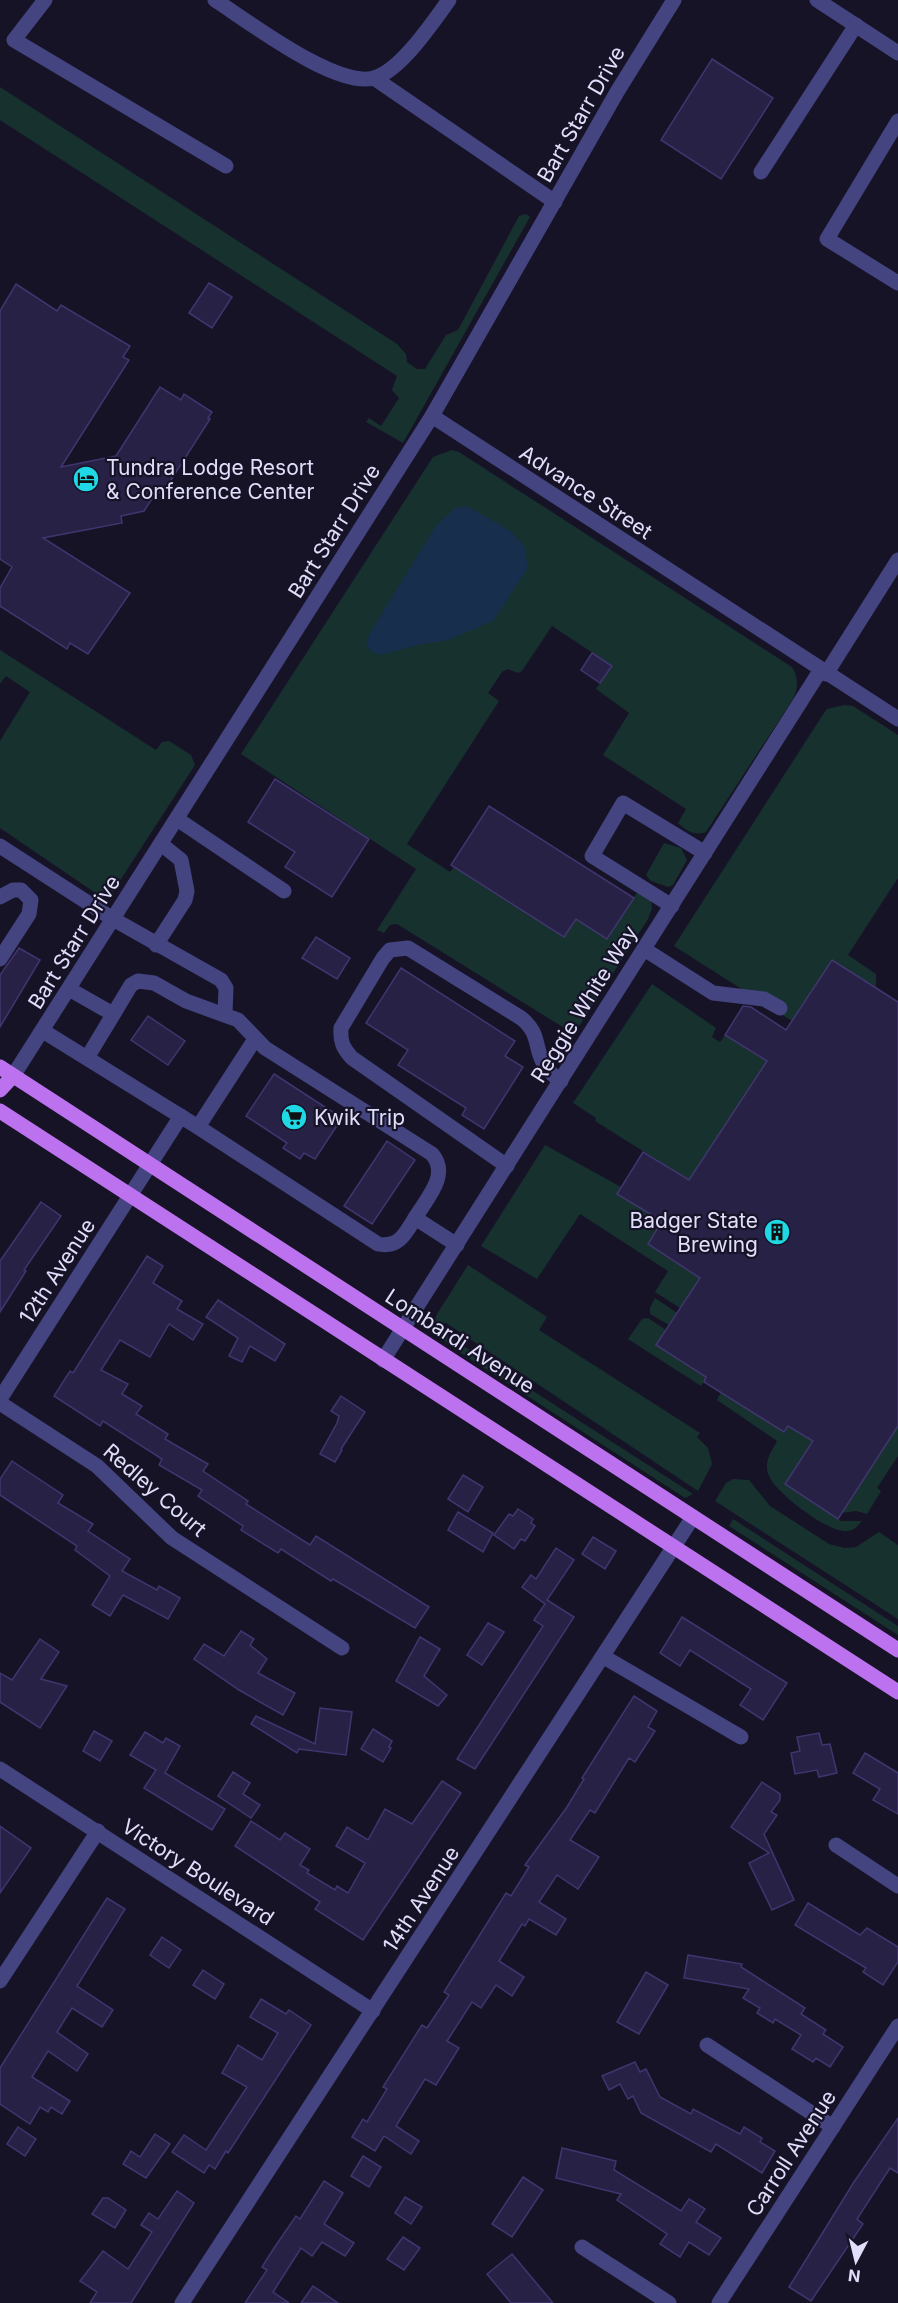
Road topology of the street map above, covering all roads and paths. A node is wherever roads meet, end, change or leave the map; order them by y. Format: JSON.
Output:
{"nodes":[{"id":1,"x":45,"y":0,"type":"edge"},
{"id":2,"x":215,"y":0,"type":"edge"},
{"id":3,"x":449,"y":0,"type":"edge"},
{"id":4,"x":674,"y":0,"type":"edge"},
{"id":5,"x":817,"y":0,"type":"edge"},
{"id":6,"x":856,"y":25,"type":"junction"},
{"id":7,"x":898,"y":53,"type":"edge"},
{"id":8,"x":374,"y":78,"type":"junction"},
{"id":9,"x":898,"y":121,"type":"edge"},
{"id":10,"x":225,"y":166,"type":"dead end"},
{"id":11,"x":761,"y":172,"type":"dead end"},
{"id":12,"x":555,"y":202,"type":"junction"},
{"id":13,"x":898,"y":283,"type":"edge"},
{"id":14,"x":432,"y":416,"type":"junction"},
{"id":15,"x":898,"y":560,"type":"edge"},
{"id":16,"x":823,"y":672,"type":"junction"},
{"id":17,"x":898,"y":719,"type":"edge"},
{"id":18,"x":177,"y":819,"type":"junction"},
{"id":19,"x":161,"y":843,"type":"junction"},
{"id":20,"x":0,"y":846,"type":"edge"},
{"id":21,"x":705,"y":853,"type":"junction"},
{"id":22,"x":284,"y":891,"type":"dead end"},
{"id":23,"x":0,"y":897,"type":"edge"},
{"id":24,"x":672,"y":906,"type":"junction"},
{"id":25,"x":113,"y":920,"type":"junction"},
{"id":26,"x":156,"y":945,"type":"junction"},
{"id":27,"x":644,"y":949,"type":"junction"},
{"id":28,"x":0,"y":959,"type":"edge"},
{"id":29,"x":69,"y":989,"type":"junction"},
{"id":30,"x":780,"y":1008,"type":"dead end"},
{"id":31,"x":225,"y":1013,"type":"junction"},
{"id":32,"x":113,"y":1014,"type":"junction"},
{"id":33,"x":43,"y":1031,"type":"junction"},
{"id":34,"x":255,"y":1038,"type":"junction"},
{"id":35,"x":87,"y":1058,"type":"junction"},
{"id":36,"x":0,"y":1067,"type":"edge"},
{"id":37,"x":13,"y":1076,"type":"junction"},
{"id":38,"x":561,"y":1081,"type":"junction"},
{"id":39,"x":0,"y":1090,"type":"edge"},
{"id":40,"x":0,"y":1111,"type":"edge"},
{"id":41,"x":181,"y":1116,"type":"junction"},
{"id":42,"x":198,"y":1127,"type":"junction"},
{"id":43,"x":149,"y":1165,"type":"junction"},
{"id":44,"x":507,"y":1166,"type":"junction"},
{"id":45,"x":130,"y":1196,"type":"junction"},
{"id":46,"x":415,"y":1218,"type":"junction"},
{"id":47,"x":457,"y":1245,"type":"junction"},
{"id":48,"x":404,"y":1329,"type":"junction"},
{"id":49,"x":383,"y":1360,"type":"junction"},
{"id":50,"x":0,"y":1401,"type":"edge"},
{"id":51,"x":693,"y":1517,"type":"junction"},
{"id":52,"x":674,"y":1547,"type":"junction"},
{"id":53,"x":342,"y":1648,"type":"dead end"},
{"id":54,"x":898,"y":1650,"type":"edge"},
{"id":55,"x":604,"y":1657,"type":"junction"},
{"id":56,"x":898,"y":1692,"type":"edge"},
{"id":57,"x":741,"y":1737,"type":"dead end"},
{"id":58,"x":0,"y":1769,"type":"edge"},
{"id":59,"x":98,"y":1831,"type":"junction"},
{"id":60,"x":836,"y":1845,"type":"dead end"},
{"id":61,"x":898,"y":1886,"type":"edge"},
{"id":62,"x":0,"y":1981,"type":"edge"},
{"id":63,"x":373,"y":2011,"type":"junction"},
{"id":64,"x":898,"y":2026,"type":"edge"},
{"id":65,"x":707,"y":2045,"type":"dead end"},
{"id":66,"x":833,"y":2127,"type":"junction"},
{"id":67,"x":582,"y":2247,"type":"dead end"},
{"id":68,"x":182,"y":2303,"type":"edge"},
{"id":69,"x":669,"y":2303,"type":"edge"},
{"id":70,"x":719,"y":2303,"type":"edge"}],
"edges":[{"from":1,"to":10,"type":"street"},
{"from":2,"to":8,"type":"street"},
{"from":3,"to":8,"type":"street"},
{"from":4,"to":12,"type":"street","name":"Bart Starr Drive"},
{"from":5,"to":6,"type":"street"},
{"from":6,"to":7,"type":"street"},
{"from":6,"to":11,"type":"street"},
{"from":8,"to":12,"type":"street"},
{"from":9,"to":13,"type":"street"},
{"from":12,"to":14,"type":"street","name":"Bart Starr Drive"},
{"from":14,"to":16,"type":"street","name":"Advance Street"},
{"from":14,"to":18,"type":"street","name":"Bart Starr Drive"},
{"from":15,"to":16,"type":"street","name":"Reggie White Way"},
{"from":16,"to":17,"type":"street","name":"Advance Street"},
{"from":16,"to":21,"type":"street","name":"Reggie White Way"},
{"from":18,"to":19,"type":"street","name":"Bart Starr Drive"},
{"from":18,"to":22,"type":"street"},
{"from":19,"to":25,"type":"street","name":"Bart Starr Drive"},
{"from":19,"to":26,"type":"street"},
{"from":20,"to":25,"type":"street"},
{"from":21,"to":24,"type":"street","name":"Reggie White Way"},
{"from":21,"to":24,"type":"street"},
{"from":23,"to":28,"type":"street"},
{"from":24,"to":27,"type":"street","name":"Reggie White Way"},
{"from":25,"to":26,"type":"street"},
{"from":25,"to":29,"type":"street","name":"Bart Starr Drive"},
{"from":26,"to":31,"type":"street"},
{"from":27,"to":30,"type":"street"},
{"from":27,"to":38,"type":"street","name":"Reggie White Way"},
{"from":29,"to":32,"type":"street"},
{"from":29,"to":33,"type":"street","name":"Bart Starr Drive"},
{"from":31,"to":32,"type":"street"},
{"from":31,"to":34,"type":"street"},
{"from":32,"to":35,"type":"street"},
{"from":33,"to":35,"type":"street"},
{"from":33,"to":37,"type":"street","name":"Bart Starr Drive"},
{"from":34,"to":42,"type":"street"},
{"from":34,"to":46,"type":"street"},
{"from":35,"to":41,"type":"street"},
{"from":36,"to":37,"type":"main road","name":"Lombardi Avenue"},
{"from":37,"to":39,"type":"main road"},
{"from":37,"to":43,"type":"main road","name":"Lombardi Avenue"},
{"from":38,"to":44,"type":"street","name":"Reggie White Way"},
{"from":38,"to":44,"type":"street"},
{"from":40,"to":45,"type":"main road"},
{"from":41,"to":42,"type":"street"},
{"from":41,"to":43,"type":"street","name":"12th Avenue"},
{"from":42,"to":46,"type":"street"},
{"from":43,"to":45,"type":"street","name":"12th Avenue"},
{"from":43,"to":48,"type":"main road","name":"Lombardi Avenue"},
{"from":44,"to":47,"type":"street","name":"Reggie White Way"},
{"from":45,"to":49,"type":"main road"},
{"from":45,"to":50,"type":"street","name":"12th Avenue"},
{"from":46,"to":47,"type":"street"},
{"from":47,"to":48,"type":"street","name":"Reggie White Way"},
{"from":48,"to":49,"type":"street","name":"Reggie White Way"},
{"from":48,"to":51,"type":"main road","name":"Lombardi Avenue"},
{"from":49,"to":52,"type":"main road"},
{"from":50,"to":53,"type":"street","name":"Redley Court"},
{"from":51,"to":52,"type":"street","name":"14th Avenue"},
{"from":51,"to":54,"type":"main road","name":"Lombardi Avenue"},
{"from":52,"to":55,"type":"street","name":"14th Avenue"},
{"from":52,"to":56,"type":"main road"},
{"from":55,"to":57,"type":"street"},
{"from":55,"to":63,"type":"street","name":"14th Avenue"},
{"from":58,"to":59,"type":"street","name":"Victory Boulevard"},
{"from":59,"to":62,"type":"street"},
{"from":59,"to":63,"type":"street","name":"Victory Boulevard"},
{"from":60,"to":61,"type":"street"},
{"from":63,"to":68,"type":"street","name":"14th Avenue"},
{"from":64,"to":66,"type":"street","name":"Carroll Avenue"},
{"from":65,"to":66,"type":"street"},
{"from":66,"to":70,"type":"street","name":"Carroll Avenue"},
{"from":67,"to":69,"type":"street"}]}
